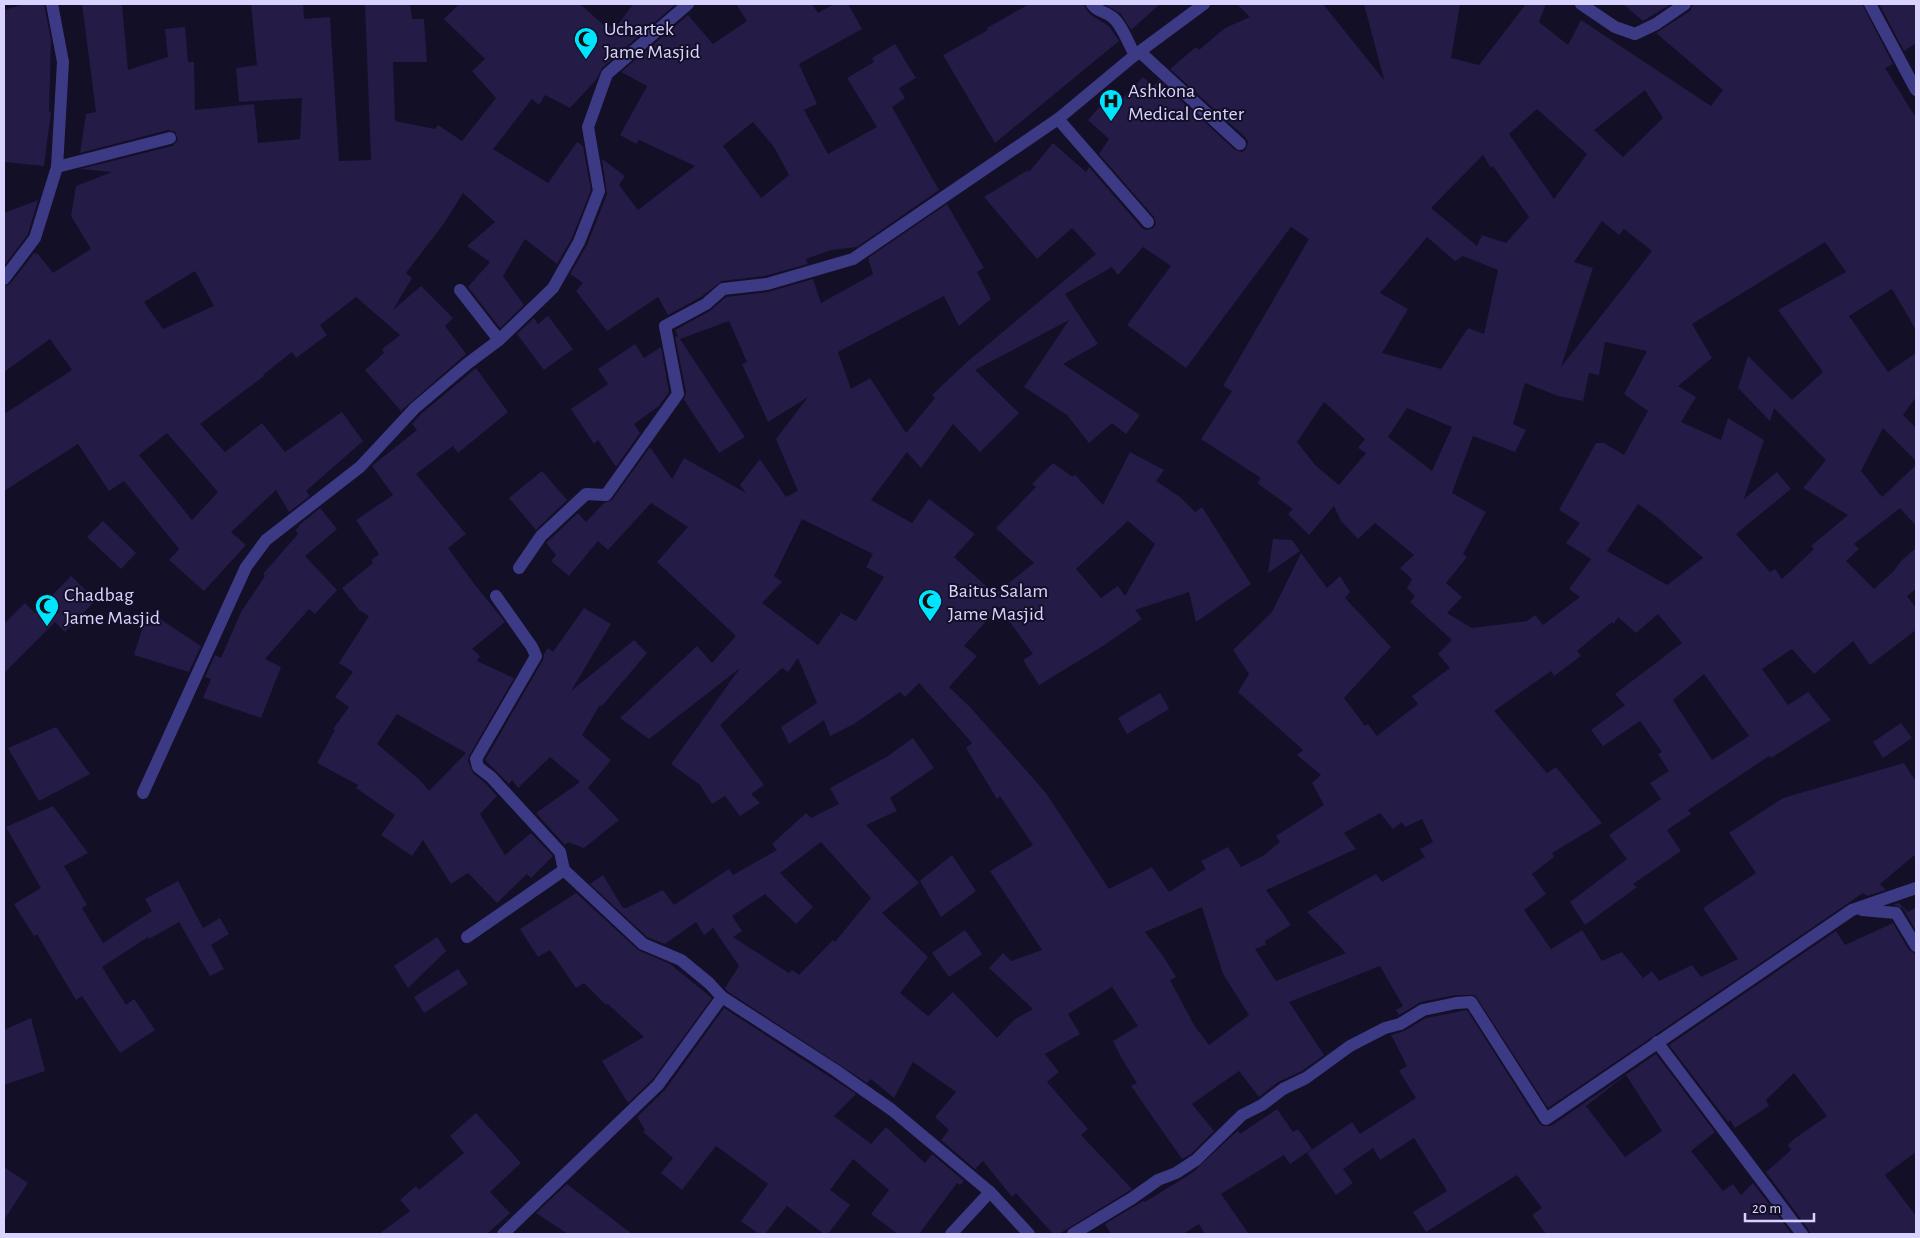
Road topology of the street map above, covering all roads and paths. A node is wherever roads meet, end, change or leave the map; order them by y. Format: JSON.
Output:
{"nodes":[{"id":1,"x":52,"y":4,"type":"edge"},
{"id":2,"x":688,"y":4,"type":"edge"},
{"id":3,"x":1092,"y":4,"type":"edge"},
{"id":4,"x":1204,"y":4,"type":"edge"},
{"id":5,"x":1580,"y":4,"type":"edge"},
{"id":6,"x":1685,"y":4,"type":"edge"},
{"id":7,"x":1870,"y":4,"type":"edge"},
{"id":8,"x":1138,"y":53,"type":"junction"},
{"id":9,"x":1916,"y":90,"type":"edge"},
{"id":10,"x":1058,"y":119,"type":"junction"},
{"id":11,"x":170,"y":138,"type":"dead end"},
{"id":12,"x":1240,"y":144,"type":"dead end"},
{"id":13,"x":57,"y":167,"type":"junction"},
{"id":14,"x":1148,"y":222,"type":"dead end"},
{"id":15,"x":4,"y":279,"type":"edge"},
{"id":16,"x":460,"y":290,"type":"dead end"},
{"id":17,"x":500,"y":340,"type":"junction"},
{"id":18,"x":519,"y":568,"type":"dead end"},
{"id":19,"x":496,"y":596,"type":"dead end"},
{"id":20,"x":143,"y":793,"type":"dead end"},
{"id":21,"x":564,"y":870,"type":"junction"},
{"id":22,"x":1916,"y":888,"type":"edge"},
{"id":23,"x":1852,"y":910,"type":"junction"},
{"id":24,"x":468,"y":936,"type":"dead end"},
{"id":25,"x":1916,"y":946,"type":"edge"},
{"id":26,"x":722,"y":997,"type":"junction"},
{"id":27,"x":1658,"y":1042,"type":"junction"},
{"id":28,"x":990,"y":1192,"type":"junction"},
{"id":29,"x":503,"y":1234,"type":"edge"},
{"id":30,"x":951,"y":1234,"type":"edge"},
{"id":31,"x":1029,"y":1234,"type":"edge"},
{"id":32,"x":1073,"y":1234,"type":"edge"},
{"id":33,"x":1802,"y":1234,"type":"edge"}],
"edges":[{"from":1,"to":13,"type":"street"},
{"from":2,"to":17,"type":"street"},
{"from":3,"to":8,"type":"street"},
{"from":4,"to":8,"type":"street"},
{"from":5,"to":6,"type":"street"},
{"from":7,"to":9,"type":"street"},
{"from":8,"to":10,"type":"street"},
{"from":8,"to":12,"type":"street"},
{"from":10,"to":14,"type":"street"},
{"from":10,"to":18,"type":"street"},
{"from":11,"to":13,"type":"street"},
{"from":13,"to":15,"type":"street"},
{"from":16,"to":17,"type":"street"},
{"from":17,"to":20,"type":"street"},
{"from":19,"to":21,"type":"street"},
{"from":21,"to":24,"type":"street"},
{"from":21,"to":26,"type":"street"},
{"from":22,"to":23,"type":"street"},
{"from":23,"to":25,"type":"street"},
{"from":23,"to":27,"type":"street"},
{"from":26,"to":28,"type":"street"},
{"from":26,"to":29,"type":"street"},
{"from":27,"to":32,"type":"street"},
{"from":27,"to":33,"type":"street"},
{"from":28,"to":30,"type":"street"},
{"from":28,"to":31,"type":"street"}]}
